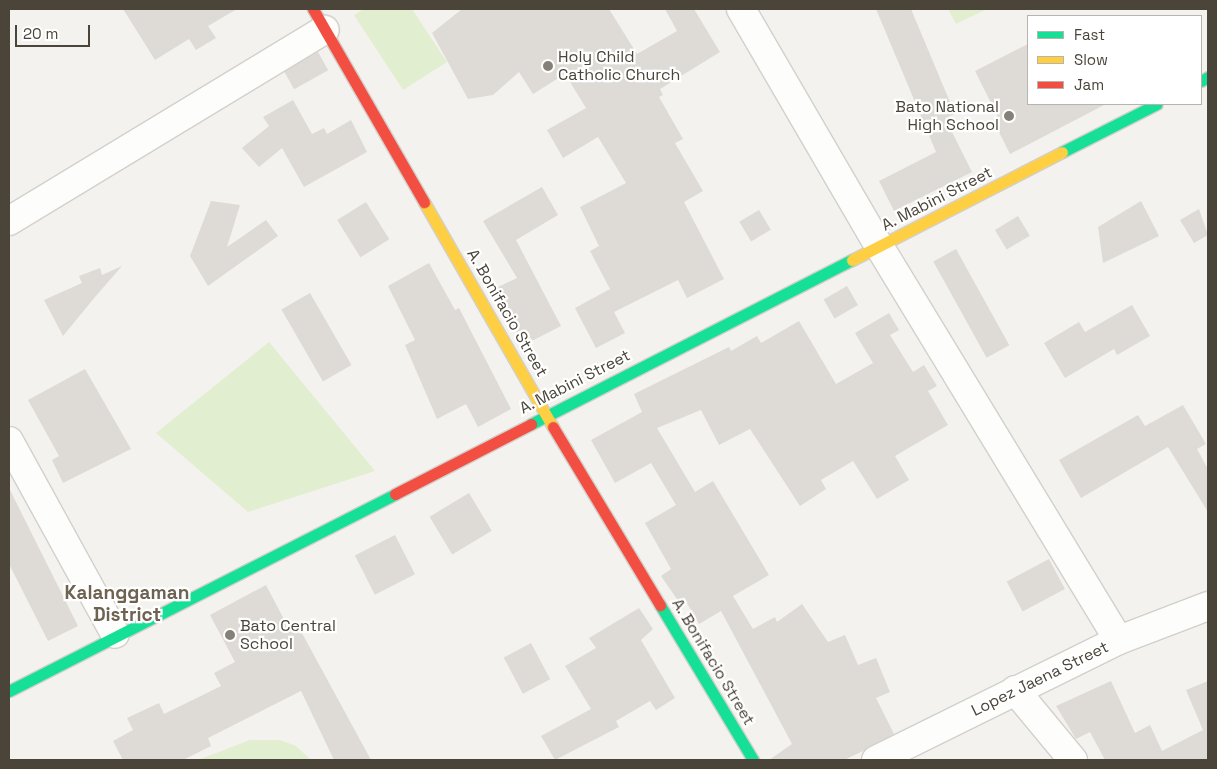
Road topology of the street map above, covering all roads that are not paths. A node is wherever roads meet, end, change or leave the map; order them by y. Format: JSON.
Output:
{"nodes":[{"id":1,"x":741,"y":9,"type":"edge"},
{"id":2,"x":319,"y":19,"type":"edge"},
{"id":3,"x":1155,"y":105,"type":"edge"},
{"id":4,"x":9,"y":221,"type":"edge"},
{"id":5,"x":879,"y":246,"type":"junction"},
{"id":6,"x":546,"y":415,"type":"junction"},
{"id":7,"x":9,"y":441,"type":"edge"},
{"id":8,"x":1208,"y":606,"type":"edge"},
{"id":9,"x":115,"y":634,"type":"junction"},
{"id":10,"x":1119,"y":640,"type":"junction"},
{"id":11,"x":1016,"y":690,"type":"junction"},
{"id":12,"x":9,"y":691,"type":"edge"},
{"id":13,"x":753,"y":760,"type":"edge"},
{"id":14,"x":876,"y":760,"type":"edge"},
{"id":15,"x":1074,"y":760,"type":"edge"}],
"edges":[{"from":1,"to":5,"type":"street"},
{"from":2,"to":4,"type":"street"},
{"from":2,"to":6,"type":"street","name":"A. Bonifacio Street"},
{"from":3,"to":5,"type":"street","name":"A. Mabini Street"},
{"from":5,"to":6,"type":"street","name":"A. Mabini Street"},
{"from":5,"to":10,"type":"street"},
{"from":6,"to":9,"type":"street","name":"A. Mabini Street"},
{"from":6,"to":13,"type":"street","name":"A. Bonifacio Street"},
{"from":7,"to":9,"type":"street"},
{"from":8,"to":10,"type":"street","name":"Lopez Jaena Street"},
{"from":9,"to":12,"type":"street","name":"A. Mabini Street"},
{"from":10,"to":11,"type":"street","name":"Lopez Jaena Street"},
{"from":11,"to":14,"type":"street","name":"Lopez Jaena Street"},
{"from":11,"to":15,"type":"street"}]}
